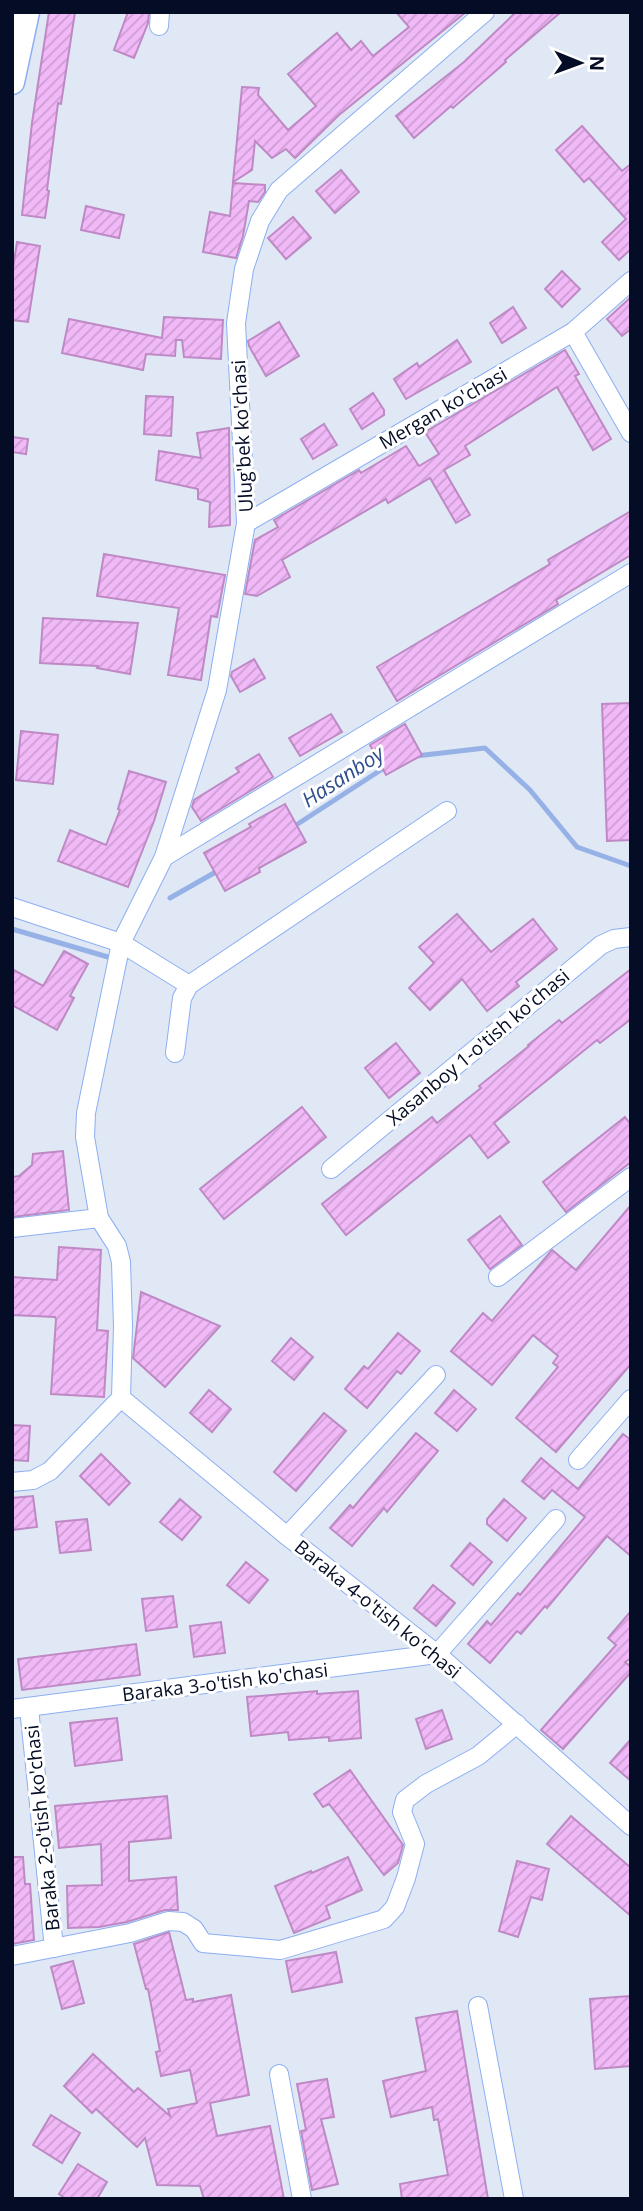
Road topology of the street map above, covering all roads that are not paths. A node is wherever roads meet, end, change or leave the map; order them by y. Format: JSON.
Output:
{"nodes":[{"id":1,"x":27,"y":12,"type":"edge"},
{"id":2,"x":485,"y":12,"type":"edge"},
{"id":3,"x":12,"y":82,"type":"edge"},
{"id":4,"x":631,"y":281,"type":"edge"},
{"id":5,"x":573,"y":332,"type":"junction"},
{"id":6,"x":631,"y":433,"type":"edge"},
{"id":7,"x":246,"y":523,"type":"junction"},
{"id":8,"x":631,"y":573,"type":"edge"},
{"id":9,"x":447,"y":811,"type":"dead end"},
{"id":10,"x":164,"y":857,"type":"junction"},
{"id":11,"x":12,"y":907,"type":"edge"},
{"id":12,"x":631,"y":937,"type":"edge"},
{"id":13,"x":121,"y":943,"type":"junction"},
{"id":14,"x":188,"y":985,"type":"junction"},
{"id":15,"x":175,"y":1054,"type":"dead end"},
{"id":16,"x":331,"y":1169,"type":"dead end"},
{"id":17,"x":631,"y":1177,"type":"edge"},
{"id":18,"x":99,"y":1218,"type":"junction"},
{"id":19,"x":12,"y":1228,"type":"edge"},
{"id":20,"x":498,"y":1278,"type":"dead end"},
{"id":21,"x":436,"y":1375,"type":"dead end"},
{"id":22,"x":121,"y":1398,"type":"junction"},
{"id":23,"x":631,"y":1399,"type":"edge"},
{"id":24,"x":578,"y":1460,"type":"dead end"},
{"id":25,"x":12,"y":1482,"type":"edge"},
{"id":26,"x":556,"y":1519,"type":"dead end"},
{"id":27,"x":287,"y":1536,"type":"junction"},
{"id":28,"x":437,"y":1654,"type":"junction"},
{"id":29,"x":21,"y":1708,"type":"edge"},
{"id":30,"x":517,"y":1724,"type":"junction"},
{"id":31,"x":631,"y":1826,"type":"edge"},
{"id":32,"x":54,"y":1948,"type":"junction"},
{"id":33,"x":12,"y":1956,"type":"edge"},
{"id":34,"x":478,"y":2007,"type":"dead end"},
{"id":35,"x":279,"y":2074,"type":"dead end"},
{"id":36,"x":302,"y":2199,"type":"edge"},
{"id":37,"x":514,"y":2199,"type":"edge"}],
"edges":[{"from":1,"to":3,"type":"main road"},
{"from":2,"to":7,"type":"street","name":"Ulug'bek ko'chasi"},
{"from":4,"to":5,"type":"street","name":"Mergan ko'chasi"},
{"from":5,"to":6,"type":"street"},
{"from":5,"to":7,"type":"street","name":"Mergan ko'chasi"},
{"from":7,"to":10,"type":"street","name":"Ulug'bek ko'chasi"},
{"from":8,"to":10,"type":"street"},
{"from":9,"to":14,"type":"street"},
{"from":10,"to":13,"type":"street","name":"Ulug'bek ko'chasi"},
{"from":11,"to":13,"type":"street"},
{"from":12,"to":16,"type":"street","name":"Xasanboy 1-o'tish ko'chasi"},
{"from":13,"to":14,"type":"street"},
{"from":13,"to":18,"type":"street"},
{"from":14,"to":15,"type":"street"},
{"from":17,"to":20,"type":"street"},
{"from":18,"to":19,"type":"street"},
{"from":18,"to":22,"type":"street"},
{"from":21,"to":27,"type":"street"},
{"from":22,"to":25,"type":"street"},
{"from":22,"to":27,"type":"street","name":"Baraka 4-o'tish ko'chasi"},
{"from":23,"to":24,"type":"street"},
{"from":26,"to":28,"type":"street"},
{"from":27,"to":28,"type":"street","name":"Baraka 4-o'tish ko'chasi"},
{"from":28,"to":29,"type":"street","name":"Baraka 3-o'tish ko'chasi"},
{"from":28,"to":30,"type":"street","name":"Baraka 4-o'tish ko'chasi"},
{"from":29,"to":32,"type":"street","name":"Baraka 2-o'tish ko'chasi"},
{"from":30,"to":31,"type":"street","name":"Baraka 4-o'tish ko'chasi"},
{"from":30,"to":32,"type":"street","name":"Baraka 2-o'tish ko'chasi"},
{"from":32,"to":33,"type":"street","name":"Baraka 2-o'tish ko'chasi"},
{"from":34,"to":37,"type":"street"},
{"from":35,"to":36,"type":"street"}]}
